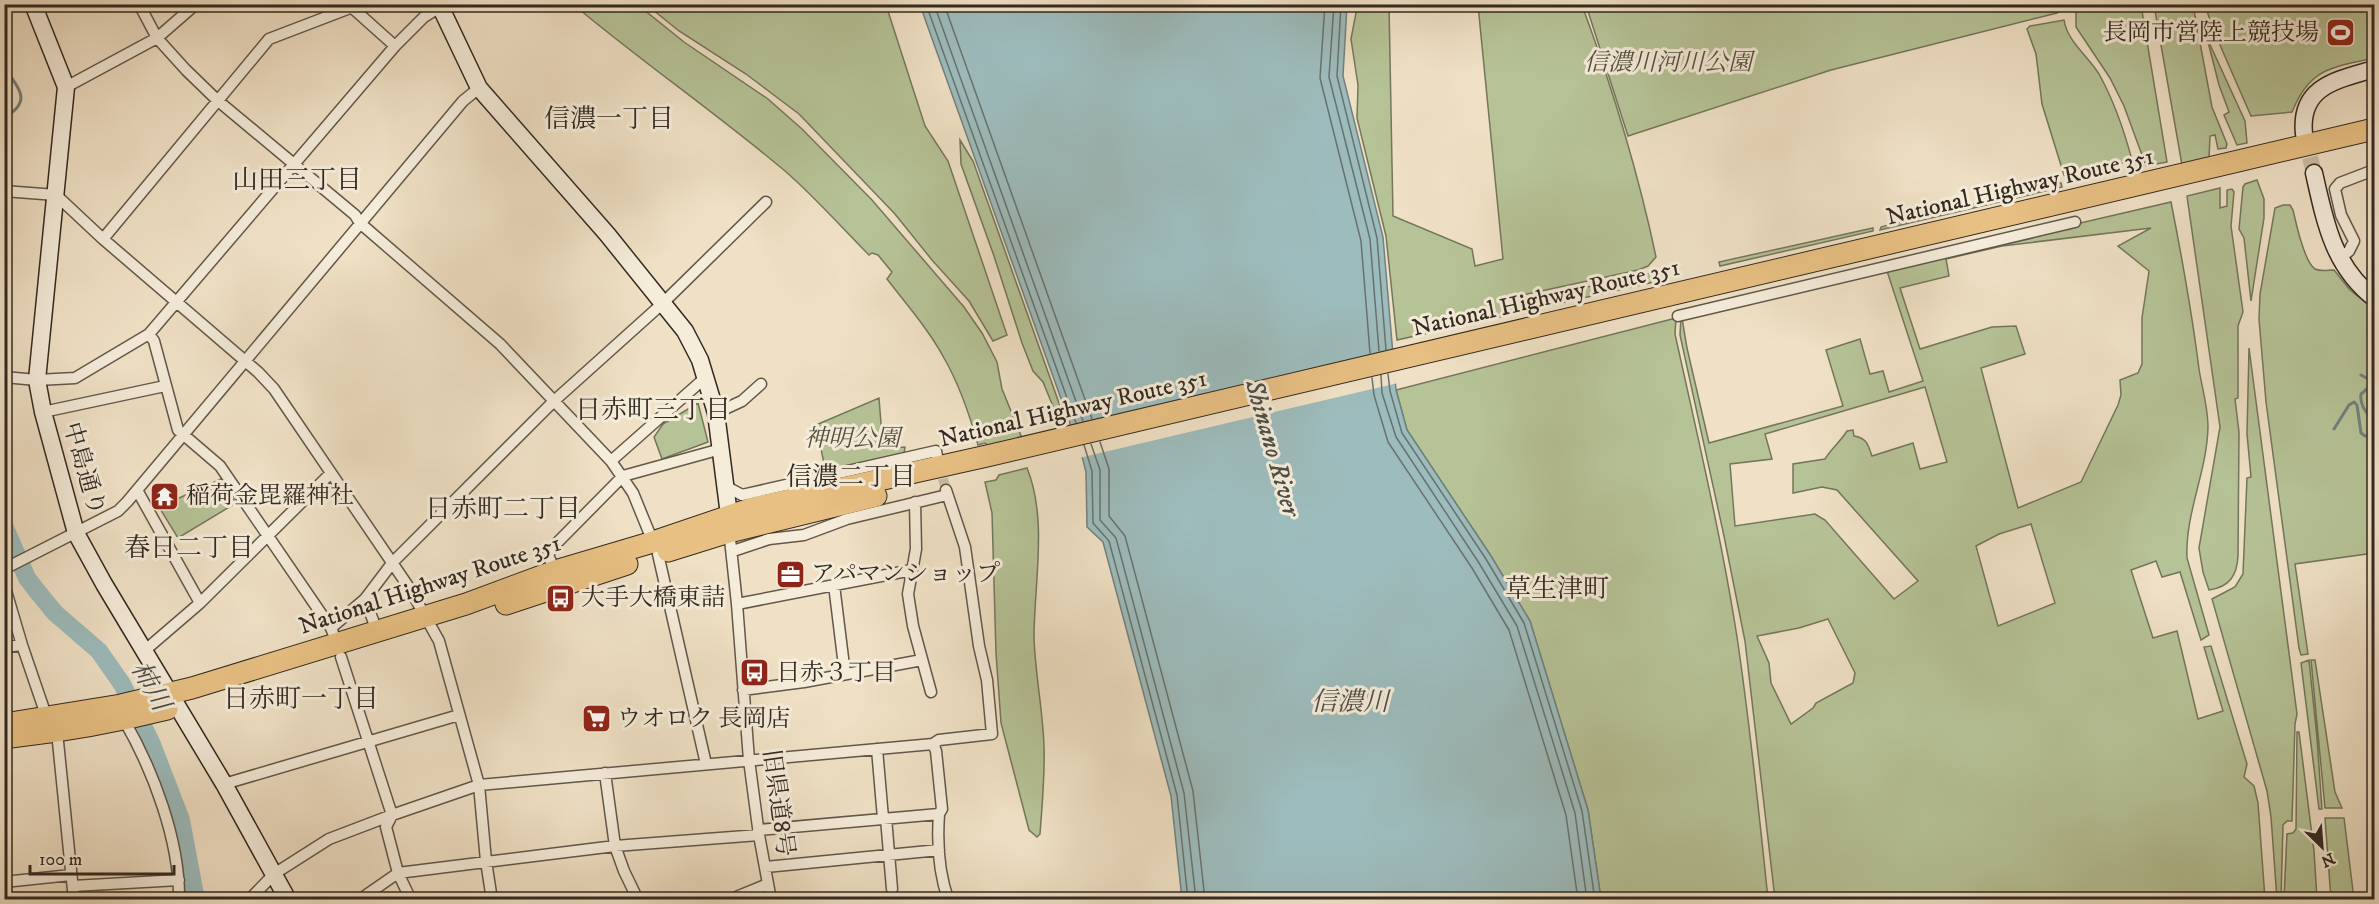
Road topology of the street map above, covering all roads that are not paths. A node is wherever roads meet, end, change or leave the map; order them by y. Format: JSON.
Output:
{"nodes":[{"id":1,"x":33,"y":4,"type":"edge"},
{"id":2,"x":139,"y":4,"type":"edge"},
{"id":3,"x":196,"y":4,"type":"edge"},
{"id":4,"x":349,"y":6,"type":"edge"},
{"id":5,"x":440,"y":6,"type":"edge"},
{"id":6,"x":157,"y":38,"type":"junction"},
{"id":7,"x":395,"y":46,"type":"junction"},
{"id":8,"x":2374,"y":69,"type":"edge"},
{"id":9,"x":66,"y":87,"type":"junction"},
{"id":10,"x":479,"y":88,"type":"junction"},
{"id":11,"x":218,"y":100,"type":"junction"},
{"id":12,"x":2374,"y":129,"type":"edge"},
{"id":13,"x":2304,"y":134,"type":"tunnel mouth"},
{"id":14,"x":2374,"y":143,"type":"edge"},
{"id":15,"x":294,"y":163,"type":"junction"},
{"id":16,"x":2374,"y":170,"type":"edge"},
{"id":17,"x":2220,"y":172,"type":"junction"},
{"id":18,"x":2314,"y":173,"type":"tunnel mouth"},
{"id":19,"x":4,"y":191,"type":"edge"},
{"id":20,"x":56,"y":195,"type":"junction"},
{"id":21,"x":766,"y":202,"type":"dead end"},
{"id":22,"x":2075,"y":222,"type":"dead end"},
{"id":23,"x":360,"y":223,"type":"junction"},
{"id":24,"x":103,"y":239,"type":"junction"},
{"id":25,"x":2340,"y":258,"type":"junction"},
{"id":26,"x":2374,"y":298,"type":"edge"},
{"id":27,"x":177,"y":302,"type":"junction"},
{"id":28,"x":663,"y":303,"type":"junction"},
{"id":29,"x":1678,"y":316,"type":"dead end"},
{"id":30,"x":149,"y":334,"type":"junction"},
{"id":31,"x":245,"y":362,"type":"junction"},
{"id":32,"x":4,"y":377,"type":"edge"},
{"id":33,"x":706,"y":377,"type":"junction"},
{"id":34,"x":38,"y":380,"type":"junction"},
{"id":35,"x":761,"y":384,"type":"dead end"},
{"id":36,"x":165,"y":386,"type":"junction"},
{"id":37,"x":554,"y":401,"type":"junction"},
{"id":38,"x":43,"y":412,"type":"junction"},
{"id":39,"x":716,"y":413,"type":"junction"},
{"id":40,"x":183,"y":436,"type":"junction"},
{"id":41,"x":721,"y":449,"type":"junction"},
{"id":42,"x":937,"y":456,"type":"dead end"},
{"id":43,"x":610,"y":460,"type":"junction"},
{"id":44,"x":331,"y":472,"type":"junction"},
{"id":45,"x":623,"y":476,"type":"junction"},
{"id":46,"x":727,"y":487,"type":"junction"},
{"id":47,"x":137,"y":490,"type":"junction"},
{"id":48,"x":915,"y":502,"type":"junction"},
{"id":49,"x":76,"y":533,"type":"junction"},
{"id":50,"x":730,"y":533,"type":"junction"},
{"id":51,"x":268,"y":535,"type":"junction"},
{"id":52,"x":656,"y":548,"type":"junction"},
{"id":53,"x":393,"y":562,"type":"junction"},
{"id":54,"x":7,"y":569,"type":"edge"},
{"id":55,"x":912,"y":570,"type":"junction"},
{"id":56,"x":555,"y":571,"type":"junction"},
{"id":57,"x":4,"y":584,"type":"edge"},
{"id":58,"x":834,"y":585,"type":"junction"},
{"id":59,"x":365,"y":599,"type":"junction"},
{"id":60,"x":200,"y":603,"type":"junction"},
{"id":61,"x":737,"y":604,"type":"junction"},
{"id":62,"x":429,"y":621,"type":"junction"},
{"id":63,"x":377,"y":631,"type":"junction"},
{"id":64,"x":336,"y":643,"type":"junction"},
{"id":65,"x":22,"y":645,"type":"junction"},
{"id":66,"x":4,"y":647,"type":"edge"},
{"id":67,"x":143,"y":652,"type":"junction"},
{"id":68,"x":922,"y":660,"type":"junction"},
{"id":69,"x":845,"y":674,"type":"junction"},
{"id":70,"x":743,"y":690,"type":"junction"},
{"id":71,"x":931,"y":692,"type":"dead end"},
{"id":72,"x":173,"y":700,"type":"junction"},
{"id":73,"x":124,"y":715,"type":"junction"},
{"id":74,"x":459,"y":715,"type":"junction"},
{"id":75,"x":4,"y":724,"type":"edge"},
{"id":76,"x":52,"y":725,"type":"junction"},
{"id":77,"x":4,"y":738,"type":"edge"},
{"id":78,"x":368,"y":743,"type":"junction"},
{"id":79,"x":933,"y":744,"type":"junction"},
{"id":80,"x":877,"y":749,"type":"junction"},
{"id":81,"x":749,"y":760,"type":"junction"},
{"id":82,"x":706,"y":764,"type":"junction"},
{"id":83,"x":605,"y":773,"type":"junction"},
{"id":84,"x":224,"y":784,"type":"junction"},
{"id":85,"x":479,"y":785,"type":"junction"},
{"id":86,"x":939,"y":814,"type":"junction"},
{"id":87,"x":392,"y":815,"type":"junction"},
{"id":88,"x":885,"y":818,"type":"junction"},
{"id":89,"x":759,"y":832,"type":"junction"},
{"id":90,"x":615,"y":846,"type":"junction"},
{"id":91,"x":939,"y":849,"type":"junction"},
{"id":92,"x":890,"y":855,"type":"junction"},
{"id":93,"x":486,"y":861,"type":"junction"},
{"id":94,"x":766,"y":867,"type":"junction"},
{"id":95,"x":398,"y":873,"type":"junction"},
{"id":96,"x":274,"y":874,"type":"junction"},
{"id":97,"x":179,"y":880,"type":"junction"},
{"id":98,"x":72,"y":881,"type":"junction"},
{"id":99,"x":4,"y":882,"type":"edge"},
{"id":100,"x":768,"y":884,"type":"junction"},
{"id":101,"x":892,"y":889,"type":"dead end"},
{"id":102,"x":948,"y":899,"type":"edge"},
{"id":103,"x":74,"y":900,"type":"edge"},
{"id":104,"x":179,"y":900,"type":"edge"},
{"id":105,"x":249,"y":900,"type":"edge"},
{"id":106,"x":288,"y":900,"type":"edge"},
{"id":107,"x":359,"y":900,"type":"edge"},
{"id":108,"x":411,"y":900,"type":"edge"},
{"id":109,"x":492,"y":900,"type":"edge"},
{"id":110,"x":638,"y":900,"type":"edge"},
{"id":111,"x":729,"y":900,"type":"edge"},
{"id":112,"x":771,"y":900,"type":"edge"}],
"edges":[{"from":1,"to":9,"type":"street","name":"中島通り"},
{"from":2,"to":6,"type":"street"},
{"from":3,"to":6,"type":"street"},
{"from":4,"to":7,"type":"street"},
{"from":4,"to":11,"type":"street"},
{"from":5,"to":7,"type":"street"},
{"from":5,"to":10,"type":"street"},
{"from":6,"to":9,"type":"street"},
{"from":6,"to":11,"type":"street"},
{"from":7,"to":15,"type":"street"},
{"from":8,"to":13,"type":"street"},
{"from":9,"to":20,"type":"street","name":"中島通り"},
{"from":10,"to":23,"type":"street"},
{"from":10,"to":28,"type":"street"},
{"from":11,"to":15,"type":"street"},
{"from":11,"to":24,"type":"street"},
{"from":12,"to":17,"type":"highway","name":"National Highway Route 351"},
{"from":14,"to":17,"type":"highway","name":"National Highway Route 351"},
{"from":15,"to":23,"type":"street"},
{"from":15,"to":27,"type":"street"},
{"from":16,"to":25,"type":"street"},
{"from":17,"to":50,"type":"highway","name":"National Highway Route 351"},
{"from":18,"to":25,"type":"street"},
{"from":19,"to":20,"type":"street"},
{"from":20,"to":24,"type":"street"},
{"from":20,"to":34,"type":"street","name":"中島通り"},
{"from":21,"to":28,"type":"street"},
{"from":22,"to":29,"type":"street"},
{"from":23,"to":31,"type":"street"},
{"from":23,"to":37,"type":"street"},
{"from":24,"to":27,"type":"street"},
{"from":25,"to":26,"type":"street"},
{"from":27,"to":30,"type":"street"},
{"from":27,"to":31,"type":"street"},
{"from":28,"to":33,"type":"street"},
{"from":28,"to":37,"type":"street"},
{"from":30,"to":34,"type":"street"},
{"from":30,"to":36,"type":"street"},
{"from":31,"to":40,"type":"street"},
{"from":31,"to":44,"type":"street"},
{"from":32,"to":34,"type":"street"},
{"from":33,"to":39,"type":"street"},
{"from":33,"to":43,"type":"street"},
{"from":34,"to":38,"type":"street","name":"中島通り"},
{"from":35,"to":39,"type":"street"},
{"from":36,"to":38,"type":"street"},
{"from":36,"to":40,"type":"street"},
{"from":37,"to":43,"type":"street"},
{"from":37,"to":53,"type":"street"},
{"from":38,"to":49,"type":"street","name":"中島通り"},
{"from":39,"to":41,"type":"street"},
{"from":40,"to":47,"type":"street"},
{"from":40,"to":51,"type":"street"},
{"from":41,"to":45,"type":"street"},
{"from":41,"to":46,"type":"street"},
{"from":42,"to":46,"type":"street"},
{"from":43,"to":45,"type":"street"},
{"from":44,"to":51,"type":"street"},
{"from":44,"to":53,"type":"street"},
{"from":45,"to":52,"type":"street"},
{"from":45,"to":56,"type":"street"},
{"from":46,"to":50,"type":"street"},
{"from":47,"to":49,"type":"street"},
{"from":47,"to":60,"type":"street"},
{"from":48,"to":50,"type":"street"},
{"from":48,"to":55,"type":"street"},
{"from":48,"to":79,"type":"street"},
{"from":49,"to":54,"type":"street"},
{"from":49,"to":67,"type":"street","name":"中島通り"},
{"from":50,"to":52,"type":"highway","name":"National Highway Route 351"},
{"from":50,"to":61,"type":"street","name":"旧県道8号"},
{"from":51,"to":60,"type":"street"},
{"from":51,"to":64,"type":"street"},
{"from":52,"to":56,"type":"highway","name":"National Highway Route 351"},
{"from":52,"to":62,"type":"highway","name":"National Highway Route 351"},
{"from":52,"to":82,"type":"street"},
{"from":53,"to":59,"type":"street"},
{"from":53,"to":62,"type":"street"},
{"from":55,"to":58,"type":"street"},
{"from":55,"to":68,"type":"street"},
{"from":56,"to":62,"type":"highway","name":"National Highway Route 351"},
{"from":57,"to":65,"type":"street"},
{"from":58,"to":61,"type":"street"},
{"from":58,"to":69,"type":"street"},
{"from":59,"to":63,"type":"street"},
{"from":59,"to":64,"type":"street"},
{"from":60,"to":67,"type":"street"},
{"from":61,"to":70,"type":"street","name":"旧県道8号"},
{"from":62,"to":63,"type":"highway","name":"National Highway Route 351"},
{"from":62,"to":64,"type":"highway","name":"National Highway Route 351"},
{"from":62,"to":74,"type":"street"},
{"from":63,"to":64,"type":"highway","name":"National Highway Route 351"},
{"from":64,"to":72,"type":"highway","name":"National Highway Route 351"},
{"from":64,"to":78,"type":"street"},
{"from":65,"to":66,"type":"street"},
{"from":65,"to":76,"type":"street"},
{"from":67,"to":72,"type":"street","name":"中島通り"},
{"from":68,"to":69,"type":"street"},
{"from":68,"to":71,"type":"street"},
{"from":69,"to":70,"type":"street"},
{"from":70,"to":81,"type":"street","name":"旧県道8号"},
{"from":72,"to":73,"type":"highway","name":"National Highway Route 351"},
{"from":72,"to":84,"type":"street","name":"中島通り"},
{"from":73,"to":76,"type":"highway","name":"National Highway Route 351"},
{"from":73,"to":97,"type":"street"},
{"from":74,"to":78,"type":"street"},
{"from":74,"to":85,"type":"street"},
{"from":75,"to":76,"type":"highway","name":"National Highway Route 351"},
{"from":76,"to":77,"type":"highway","name":"National Highway Route 351"},
{"from":76,"to":98,"type":"street"},
{"from":78,"to":84,"type":"street"},
{"from":78,"to":87,"type":"street"},
{"from":79,"to":80,"type":"street"},
{"from":79,"to":86,"type":"street"},
{"from":80,"to":81,"type":"street"},
{"from":80,"to":88,"type":"street"},
{"from":81,"to":82,"type":"street"},
{"from":81,"to":89,"type":"street","name":"旧県道8号"},
{"from":82,"to":83,"type":"street"},
{"from":83,"to":85,"type":"street"},
{"from":83,"to":90,"type":"street"},
{"from":84,"to":96,"type":"street","name":"中島通り"},
{"from":85,"to":87,"type":"street"},
{"from":85,"to":93,"type":"street"},
{"from":86,"to":88,"type":"street"},
{"from":86,"to":91,"type":"street"},
{"from":87,"to":95,"type":"street"},
{"from":87,"to":96,"type":"street"},
{"from":88,"to":89,"type":"street"},
{"from":88,"to":92,"type":"street"},
{"from":89,"to":90,"type":"street"},
{"from":89,"to":94,"type":"street","name":"旧県道8号"},
{"from":90,"to":93,"type":"street"},
{"from":90,"to":110,"type":"street"},
{"from":91,"to":92,"type":"street"},
{"from":91,"to":102,"type":"street"},
{"from":92,"to":94,"type":"street"},
{"from":92,"to":101,"type":"street"},
{"from":93,"to":95,"type":"street"},
{"from":93,"to":109,"type":"street"},
{"from":94,"to":100,"type":"street","name":"旧県道8号"},
{"from":95,"to":107,"type":"street"},
{"from":95,"to":108,"type":"street"},
{"from":96,"to":105,"type":"street"},
{"from":96,"to":106,"type":"street","name":"中島通り"},
{"from":97,"to":98,"type":"street"},
{"from":97,"to":104,"type":"street"},
{"from":98,"to":99,"type":"street"},
{"from":98,"to":103,"type":"street"},
{"from":100,"to":111,"type":"street"},
{"from":100,"to":112,"type":"street","name":"旧県道8号"}]}
